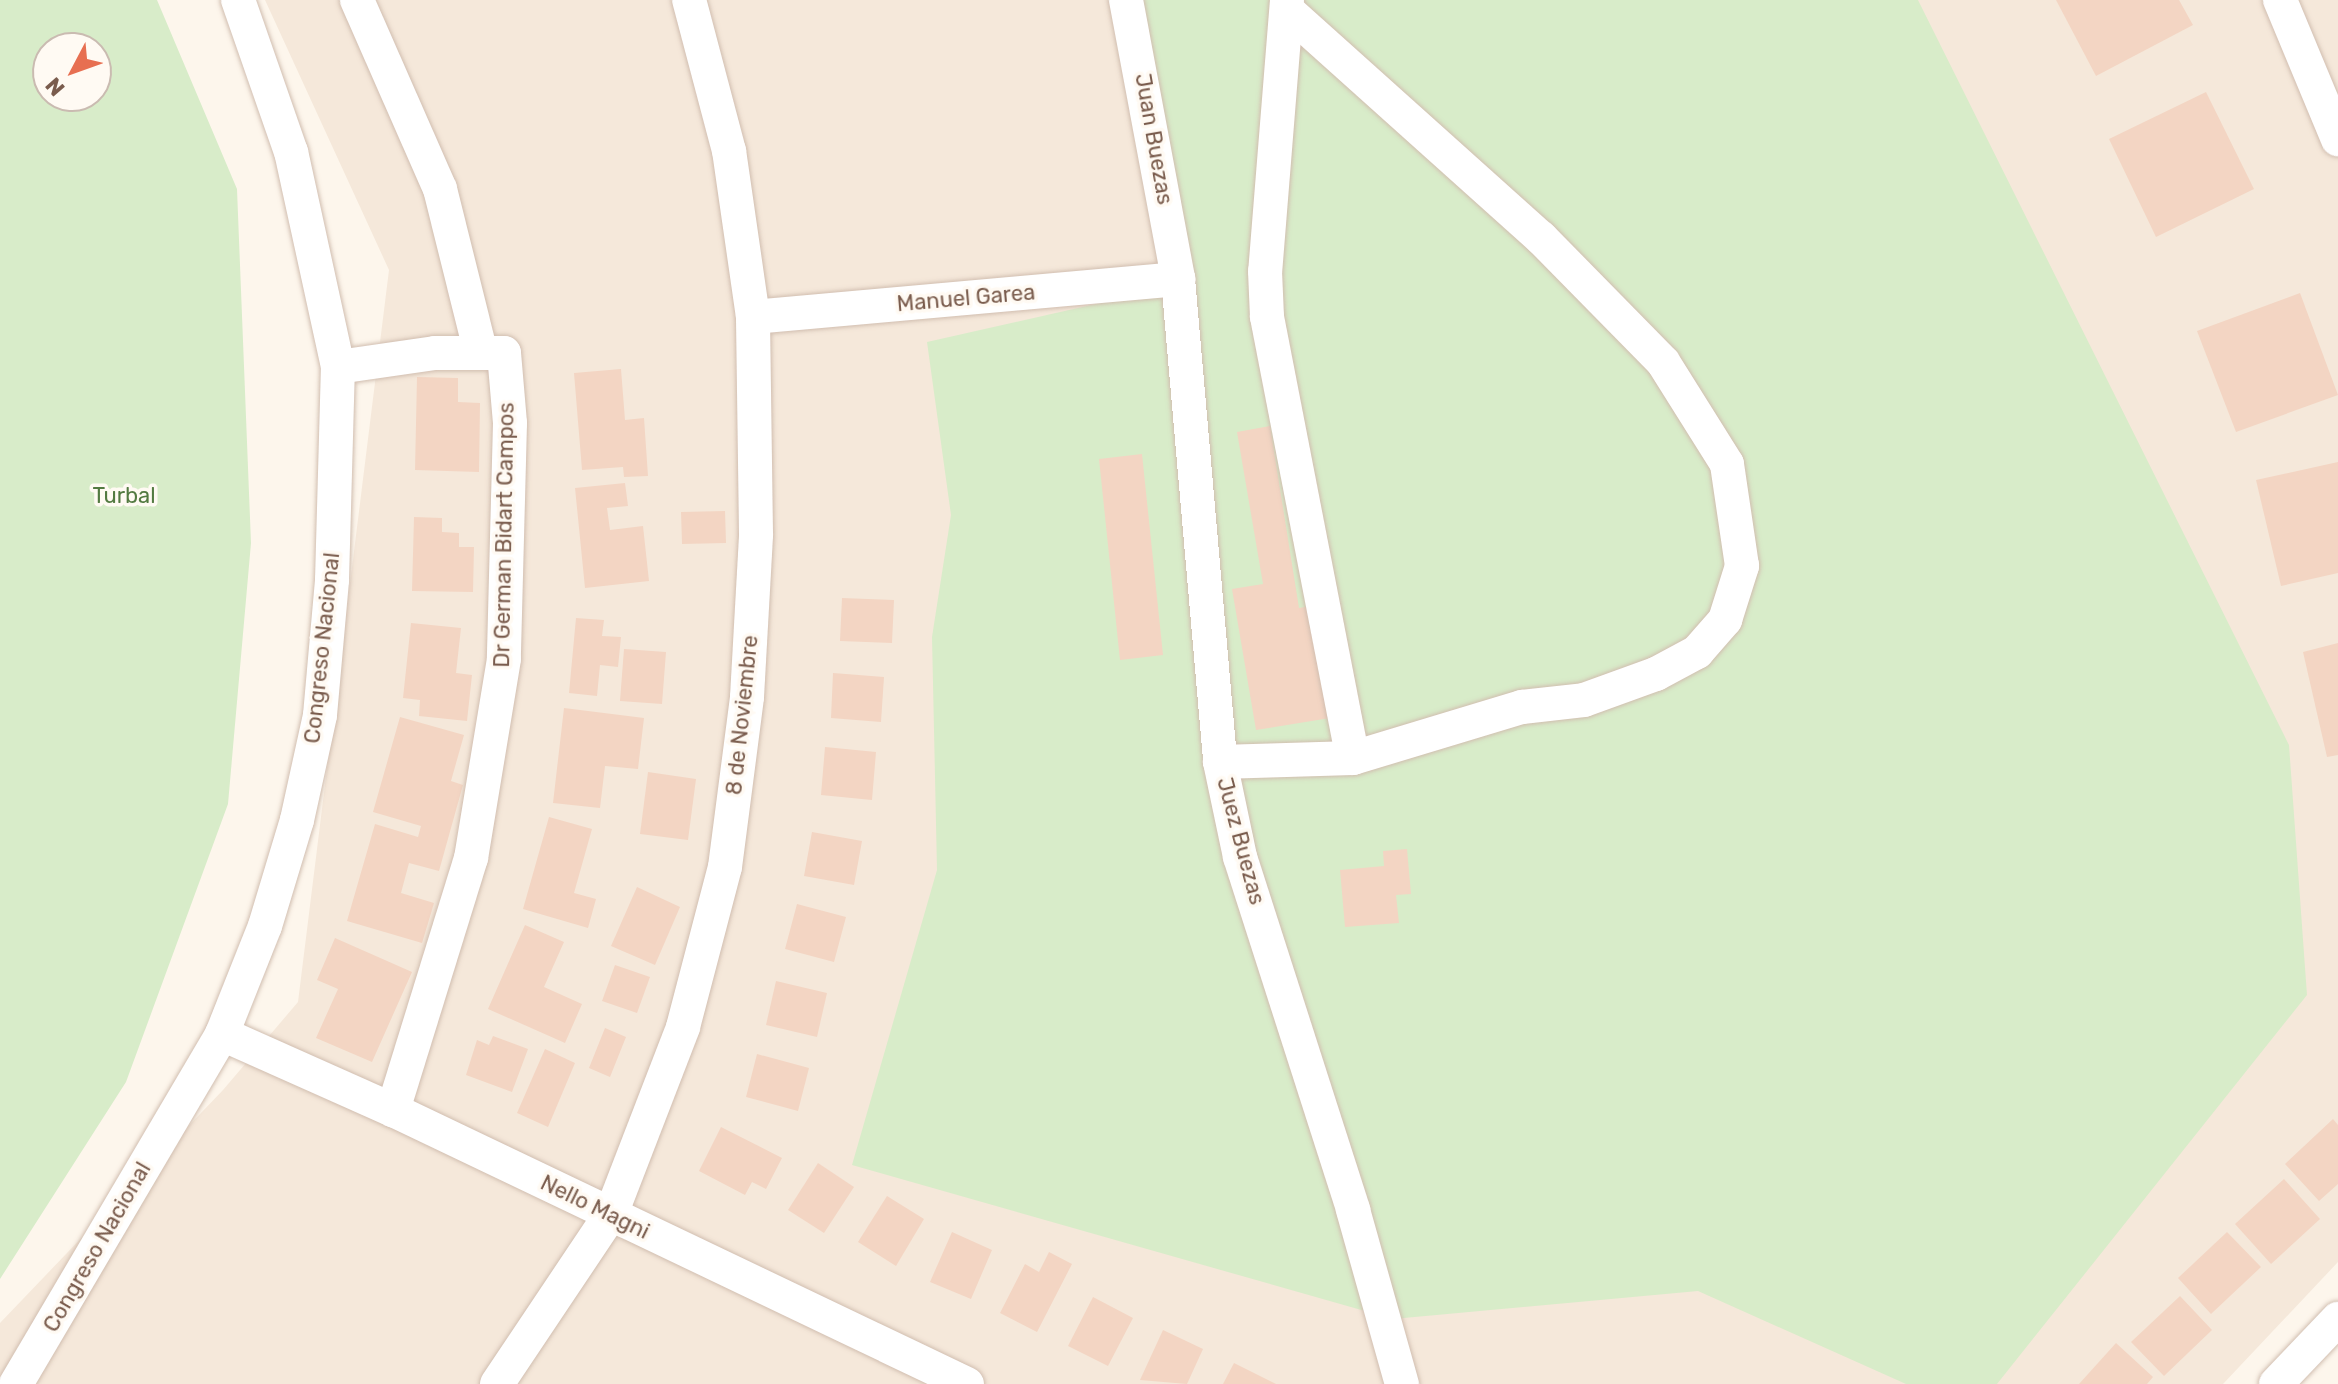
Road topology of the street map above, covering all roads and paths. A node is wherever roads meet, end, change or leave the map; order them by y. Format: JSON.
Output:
{"nodes":[{"id":1,"x":238,"y":0,"type":"edge"},
{"id":2,"x":357,"y":0,"type":"edge"},
{"id":3,"x":689,"y":0,"type":"edge"},
{"id":4,"x":1126,"y":0,"type":"edge"},
{"id":5,"x":2280,"y":0,"type":"edge"},
{"id":6,"x":1288,"y":6,"type":"edge"},
{"id":7,"x":2338,"y":139,"type":"edge"},
{"id":8,"x":1178,"y":279,"type":"junction"},
{"id":9,"x":753,"y":317,"type":"junction"},
{"id":10,"x":480,"y":350,"type":"junction"},
{"id":11,"x":338,"y":367,"type":"junction"},
{"id":12,"x":1353,"y":758,"type":"junction"},
{"id":13,"x":1220,"y":762,"type":"junction"},
{"id":14,"x":222,"y":1034,"type":"junction"},
{"id":15,"x":393,"y":1110,"type":"junction"},
{"id":16,"x":611,"y":1214,"type":"junction"},
{"id":17,"x":2338,"y":1319,"type":"edge"},
{"id":18,"x":16,"y":1384,"type":"edge"},
{"id":19,"x":497,"y":1384,"type":"edge"},
{"id":20,"x":967,"y":1384,"type":"edge"},
{"id":21,"x":1402,"y":1384,"type":"edge"},
{"id":22,"x":2276,"y":1384,"type":"edge"}],
"edges":[{"from":1,"to":11,"type":"street","name":"Congreso Nacional"},
{"from":2,"to":10,"type":"street"},
{"from":3,"to":9,"type":"street","name":"8 de Noviembre"},
{"from":4,"to":8,"type":"street","name":"Juan Buezas"},
{"from":5,"to":7,"type":"street"},
{"from":6,"to":12,"type":"street"},
{"from":6,"to":12,"type":"street"},
{"from":8,"to":9,"type":"street","name":"Manuel Garea"},
{"from":8,"to":13,"type":"street","name":"Juez Buezas"},
{"from":9,"to":16,"type":"street","name":"8 de Noviembre"},
{"from":10,"to":11,"type":"street"},
{"from":10,"to":15,"type":"street","name":"Dr German Bidart Campos"},
{"from":11,"to":14,"type":"street","name":"Congreso Nacional"},
{"from":12,"to":13,"type":"street"},
{"from":13,"to":21,"type":"street","name":"Juez Buezas"},
{"from":14,"to":15,"type":"street","name":"Nello Magni"},
{"from":14,"to":18,"type":"street","name":"Congreso Nacional"},
{"from":15,"to":16,"type":"street","name":"Nello Magni"},
{"from":16,"to":19,"type":"street","name":"8 de Noviembre"},
{"from":16,"to":20,"type":"street","name":"Nello Magni"},
{"from":17,"to":22,"type":"street"}]}
